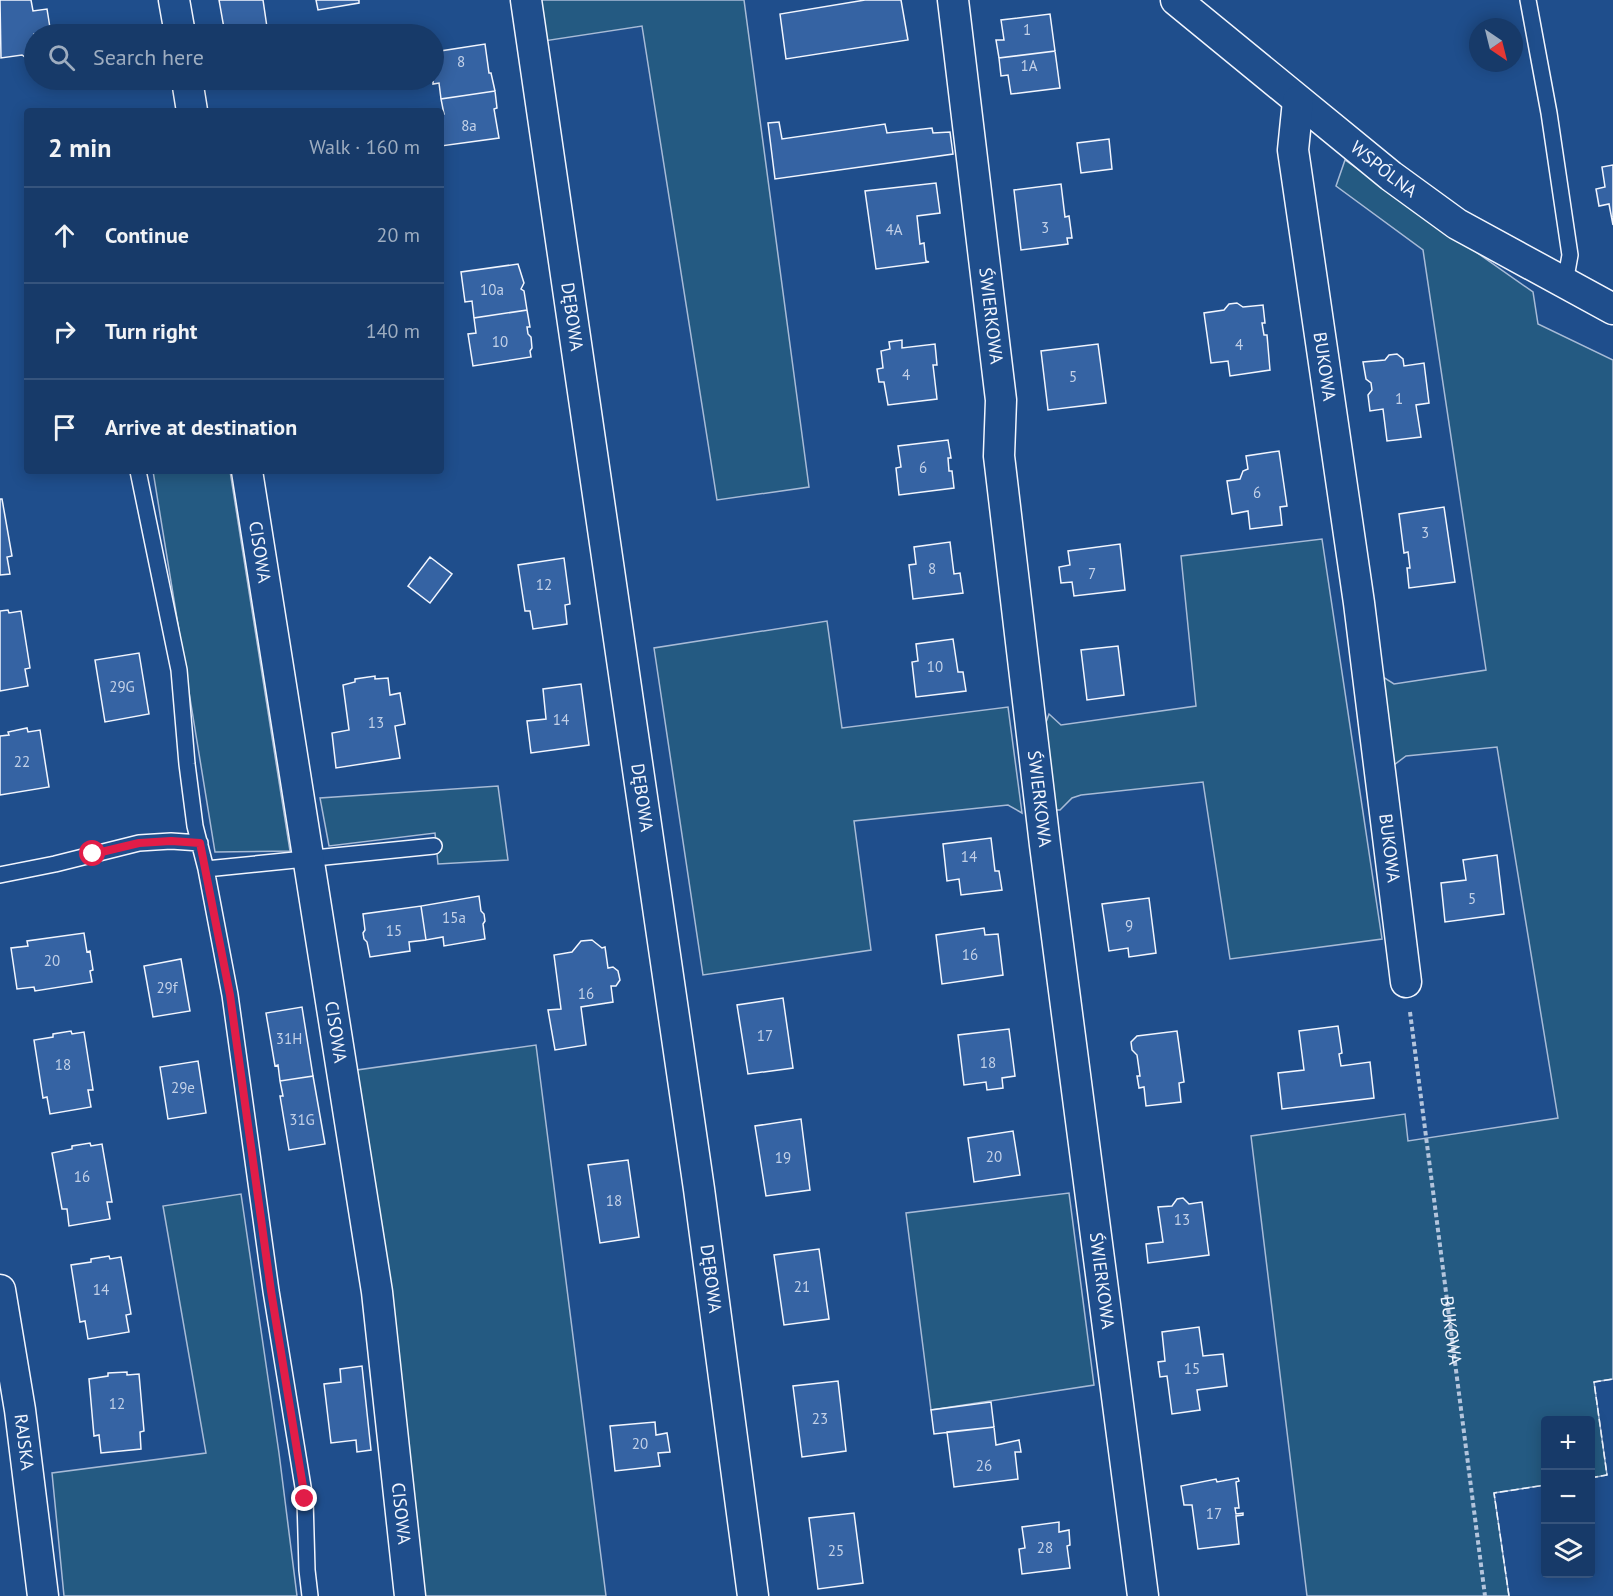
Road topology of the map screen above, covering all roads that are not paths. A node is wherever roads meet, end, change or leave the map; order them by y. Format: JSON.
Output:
{"nodes":[{"id":1,"x":174,"y":0,"type":"edge"},
{"id":2,"x":526,"y":0,"type":"edge"},
{"id":3,"x":953,"y":0,"type":"edge"},
{"id":4,"x":1176,"y":0,"type":"edge"},
{"id":5,"x":1528,"y":0,"type":"edge"},
{"id":6,"x":178,"y":24,"type":"edge"},
{"id":7,"x":189,"y":90,"type":"edge"},
{"id":8,"x":1298,"y":101,"type":"junction"},
{"id":9,"x":192,"y":108,"type":"edge"},
{"id":10,"x":1565,"y":283,"type":"junction"},
{"id":11,"x":1613,"y":309,"type":"edge"},
{"id":12,"x":139,"y":474,"type":"edge"},
{"id":13,"x":247,"y":474,"type":"edge"},
{"id":14,"x":200,"y":843,"type":"junction"},
{"id":15,"x":434,"y":846,"type":"dead end"},
{"id":16,"x":307,"y":858,"type":"junction"},
{"id":17,"x":206,"y":869,"type":"junction"},
{"id":18,"x":0,"y":875,"type":"edge"},
{"id":19,"x":1407,"y":982,"type":"road end"},
{"id":20,"x":0,"y":1290,"type":"edge"},
{"id":21,"x":43,"y":1596,"type":"edge"},
{"id":22,"x":310,"y":1596,"type":"edge"},
{"id":23,"x":410,"y":1596,"type":"edge"},
{"id":24,"x":753,"y":1596,"type":"edge"},
{"id":25,"x":1143,"y":1596,"type":"edge"}],
"edges":[{"from":1,"to":6,"type":"street"},
{"from":2,"to":24,"type":"street","name":"DĘBOWA"},
{"from":3,"to":25,"type":"street","name":"ŚWIERKOWA"},
{"from":4,"to":8,"type":"street","name":"WSPÓLNA"},
{"from":5,"to":10,"type":"lane"},
{"from":7,"to":9,"type":"street"},
{"from":8,"to":10,"type":"street","name":"WSPÓLNA"},
{"from":8,"to":19,"type":"street","name":"BUKOWA"},
{"from":10,"to":11,"type":"street","name":"WSPÓLNA"},
{"from":12,"to":14,"type":"lane"},
{"from":13,"to":16,"type":"street","name":"CISOWA"},
{"from":14,"to":17,"type":"lane"},
{"from":14,"to":18,"type":"lane"},
{"from":15,"to":16,"type":"lane"},
{"from":16,"to":17,"type":"lane"},
{"from":16,"to":23,"type":"street","name":"CISOWA"},
{"from":17,"to":22,"type":"lane"},
{"from":20,"to":21,"type":"street","name":"RAJSKA"}]}
